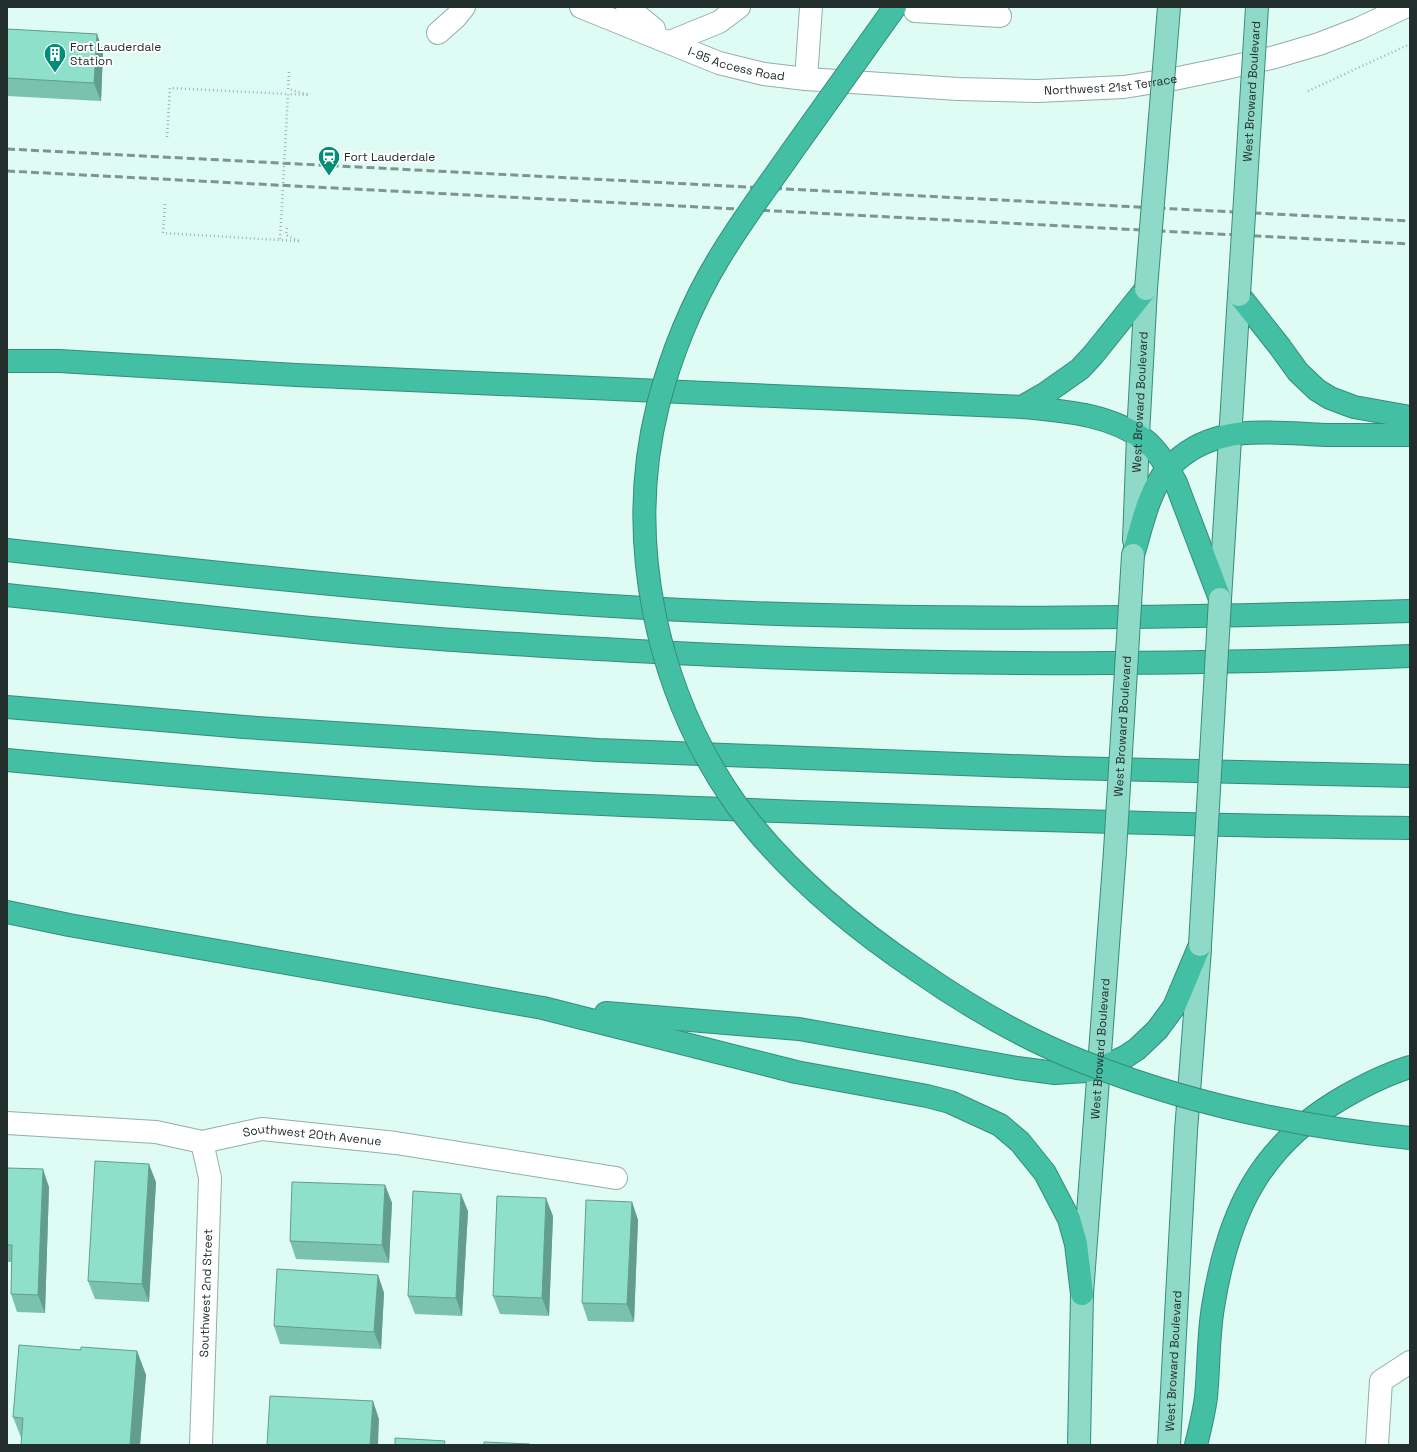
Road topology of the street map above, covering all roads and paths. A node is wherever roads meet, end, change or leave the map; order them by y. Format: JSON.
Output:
{"nodes":[{"id":1,"x":464,"y":7,"type":"edge"},
{"id":2,"x":581,"y":7,"type":"edge"},
{"id":3,"x":627,"y":7,"type":"edge"},
{"id":4,"x":739,"y":7,"type":"edge"},
{"id":5,"x":811,"y":7,"type":"edge"},
{"id":6,"x":1169,"y":7,"type":"edge"},
{"id":7,"x":1257,"y":7,"type":"edge"},
{"id":8,"x":1405,"y":7,"type":"edge"},
{"id":9,"x":905,"y":9,"type":"edge"},
{"id":10,"x":1000,"y":16,"type":"dead end"},
{"id":11,"x":438,"y":34,"type":"dead end"},
{"id":12,"x":670,"y":42,"type":"junction"},
{"id":13,"x":1410,"y":44,"type":"edge"},
{"id":14,"x":289,"y":72,"type":"dead end"},
{"id":15,"x":806,"y":79,"type":"junction"},
{"id":16,"x":1308,"y":90,"type":"dead end"},
{"id":17,"x":288,"y":94,"type":"junction"},
{"id":18,"x":167,"y":137,"type":"dead end"},
{"id":19,"x":165,"y":204,"type":"dead end"},
{"id":20,"x":287,"y":228,"type":"dead end"},
{"id":21,"x":280,"y":240,"type":"junction"},
{"id":22,"x":1146,"y":290,"type":"junction"},
{"id":23,"x":1238,"y":295,"type":"junction"},
{"id":24,"x":7,"y":354,"type":"edge"},
{"id":25,"x":7,"y":361,"type":"edge"},
{"id":26,"x":58,"y":361,"type":"junction"},
{"id":27,"x":1022,"y":407,"type":"junction"},
{"id":28,"x":1410,"y":417,"type":"edge"},
{"id":29,"x":1230,"y":434,"type":"junction"},
{"id":30,"x":1138,"y":435,"type":"junction"},
{"id":31,"x":1410,"y":435,"type":"edge"},
{"id":32,"x":1168,"y":471,"type":"junction"},
{"id":33,"x":7,"y":550,"type":"edge"},
{"id":34,"x":1133,"y":554,"type":"junction"},
{"id":35,"x":7,"y":594,"type":"edge"},
{"id":36,"x":1220,"y":599,"type":"junction"},
{"id":37,"x":1410,"y":611,"type":"edge"},
{"id":38,"x":1410,"y":656,"type":"edge"},
{"id":39,"x":7,"y":707,"type":"edge"},
{"id":40,"x":7,"y":760,"type":"edge"},
{"id":41,"x":1410,"y":776,"type":"edge"},
{"id":42,"x":1410,"y":828,"type":"edge"},
{"id":43,"x":7,"y":912,"type":"edge"},
{"id":44,"x":1200,"y":945,"type":"junction"},
{"id":45,"x":543,"y":1008,"type":"junction"},
{"id":46,"x":1410,"y":1067,"type":"edge"},
{"id":47,"x":1099,"y":1069,"type":"junction"},
{"id":48,"x":7,"y":1123,"type":"edge"},
{"id":49,"x":1410,"y":1138,"type":"edge"},
{"id":50,"x":202,"y":1142,"type":"junction"},
{"id":51,"x":616,"y":1178,"type":"dead end"},
{"id":52,"x":1082,"y":1294,"type":"junction"},
{"id":53,"x":1410,"y":1362,"type":"edge"},
{"id":54,"x":201,"y":1445,"type":"edge"},
{"id":55,"x":1079,"y":1445,"type":"edge"},
{"id":56,"x":1169,"y":1445,"type":"edge"},
{"id":57,"x":1196,"y":1445,"type":"edge"},
{"id":58,"x":1377,"y":1445,"type":"edge"}],
"edges":[{"from":1,"to":11,"type":"street"},
{"from":2,"to":12,"type":"street","name":"I-95 Access Road"},
{"from":3,"to":12,"type":"street","name":"I-95 Access Road"},
{"from":4,"to":12,"type":"street"},
{"from":5,"to":15,"type":"street"},
{"from":6,"to":22,"type":"main road","name":"West Broward Boulevard","bridge":true},
{"from":7,"to":23,"type":"main road","name":"West Broward Boulevard","bridge":true},
{"from":8,"to":15,"type":"street","name":"Northwest 21st Terrace"},
{"from":9,"to":10,"type":"street"},
{"from":9,"to":49,"type":"highway","bridge":true},
{"from":12,"to":15,"type":"street","name":"I-95 Access Road"},
{"from":13,"to":16,"type":"path"},
{"from":14,"to":17,"type":"path","bridge":true},
{"from":17,"to":18,"type":"path"},
{"from":17,"to":21,"type":"path","bridge":true},
{"from":19,"to":21,"type":"path"},
{"from":20,"to":21,"type":"path","bridge":true},
{"from":22,"to":27,"type":"highway"},
{"from":22,"to":30,"type":"main road","name":"West Broward Boulevard"},
{"from":23,"to":28,"type":"highway"},
{"from":23,"to":29,"type":"main road","name":"West Broward Boulevard"},
{"from":24,"to":26,"type":"highway"},
{"from":25,"to":26,"type":"highway"},
{"from":26,"to":27,"type":"highway"},
{"from":27,"to":30,"type":"highway"},
{"from":29,"to":31,"type":"highway"},
{"from":29,"to":32,"type":"highway"},
{"from":29,"to":36,"type":"main road","name":"West Broward Boulevard"},
{"from":30,"to":32,"type":"highway"},
{"from":30,"to":34,"type":"main road","name":"West Broward Boulevard"},
{"from":32,"to":34,"type":"highway"},
{"from":32,"to":36,"type":"highway"},
{"from":33,"to":37,"type":"highway"},
{"from":34,"to":47,"type":"main road","name":"West Broward Boulevard","bridge":true},
{"from":35,"to":38,"type":"highway"},
{"from":36,"to":44,"type":"main road","name":"West Broward Boulevard","bridge":true},
{"from":39,"to":41,"type":"highway"},
{"from":40,"to":42,"type":"highway"},
{"from":43,"to":45,"type":"highway"},
{"from":44,"to":47,"type":"highway"},
{"from":44,"to":56,"type":"main road","name":"West Broward Boulevard"},
{"from":45,"to":47,"type":"highway"},
{"from":45,"to":52,"type":"highway"},
{"from":46,"to":57,"type":"highway"},
{"from":47,"to":52,"type":"main road","name":"West Broward Boulevard"},
{"from":48,"to":50,"type":"street","name":"Southwest 20th Avenue"},
{"from":50,"to":51,"type":"street","name":"Southwest 20th Avenue"},
{"from":50,"to":54,"type":"street","name":"Southwest 2nd Street"},
{"from":52,"to":55,"type":"main road","name":"West Broward Boulevard"},
{"from":53,"to":58,"type":"street"}]}
